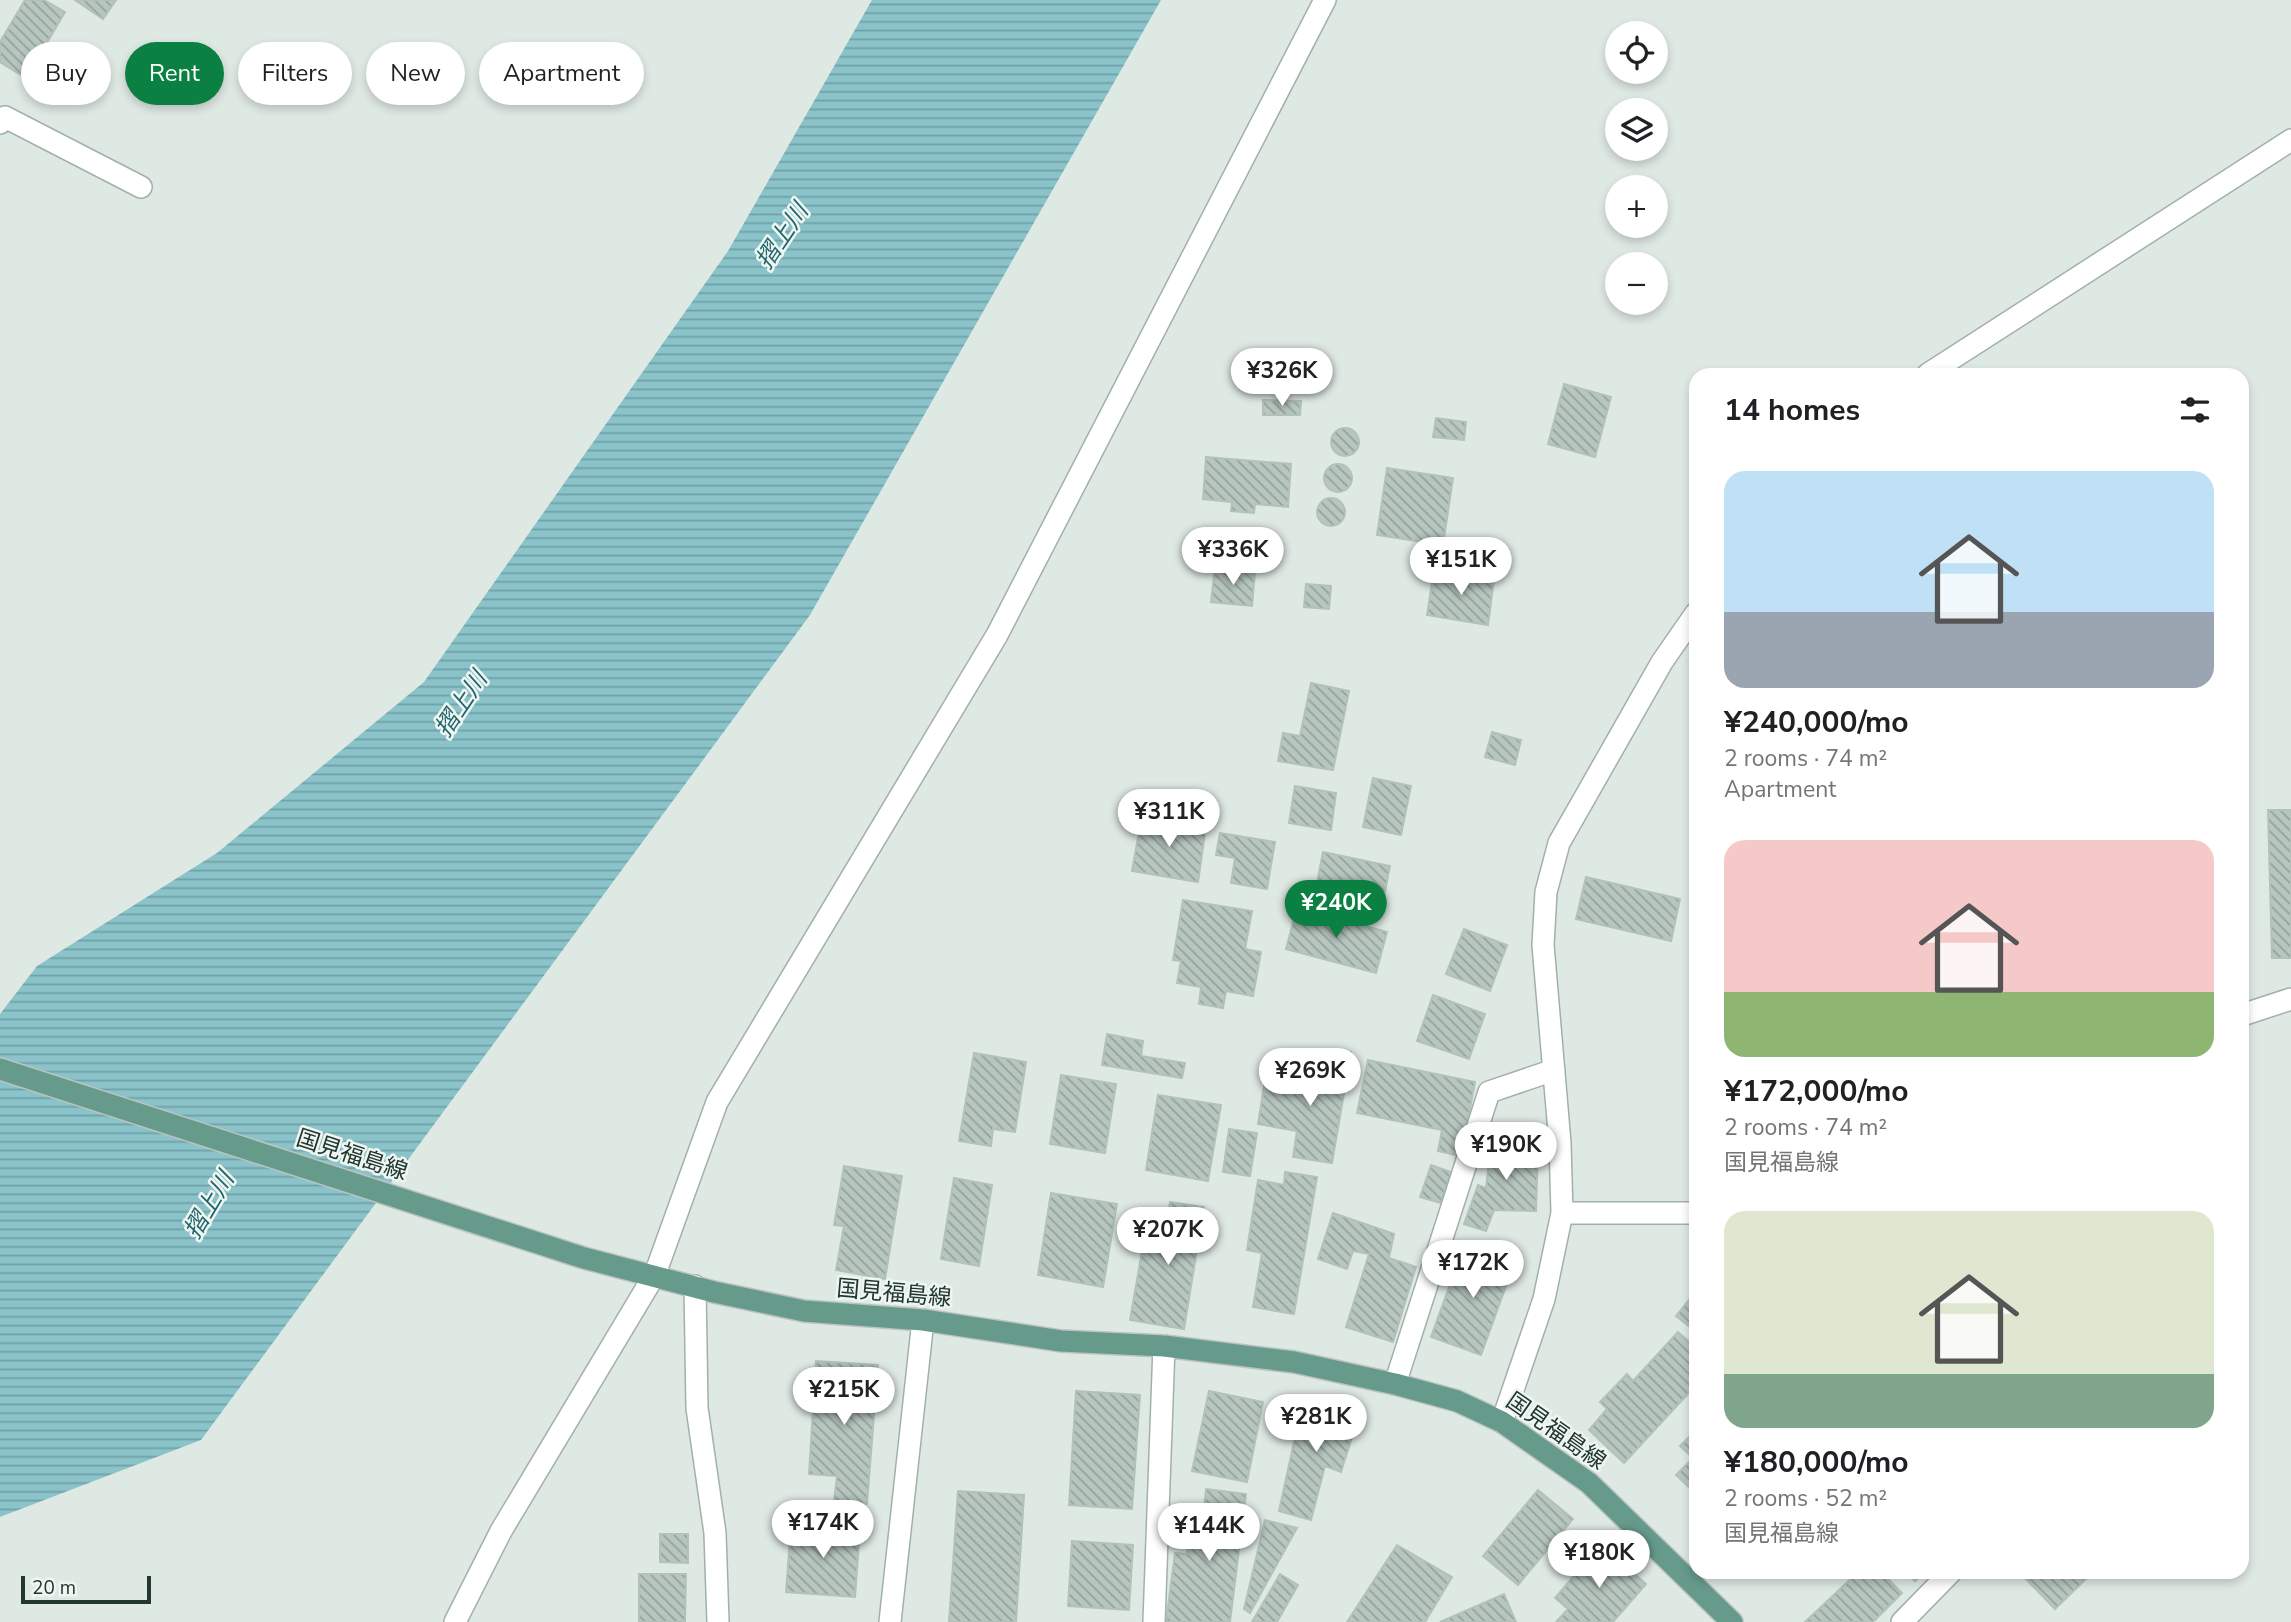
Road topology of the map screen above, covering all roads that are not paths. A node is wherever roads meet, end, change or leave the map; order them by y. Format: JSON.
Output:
{"nodes":[{"id":1,"x":1325,"y":0,"type":"edge"},
{"id":2,"x":0,"y":124,"type":"edge"},
{"id":3,"x":2291,"y":140,"type":"edge"},
{"id":4,"x":141,"y":187,"type":"dead end"},
{"id":5,"x":1937,"y":368,"type":"edge"},
{"id":6,"x":1689,"y":623,"type":"edge"},
{"id":7,"x":2291,"y":999,"type":"edge"},
{"id":8,"x":2249,"y":1012,"type":"edge"},
{"id":9,"x":0,"y":1069,"type":"edge"},
{"id":10,"x":1554,"y":1070,"type":"junction"},
{"id":11,"x":1562,"y":1213,"type":"junction"},
{"id":12,"x":1689,"y":1213,"type":"edge"},
{"id":13,"x":655,"y":1274,"type":"junction"},
{"id":14,"x":695,"y":1286,"type":"junction"},
{"id":15,"x":923,"y":1320,"type":"junction"},
{"id":16,"x":1164,"y":1346,"type":"junction"},
{"id":17,"x":1395,"y":1384,"type":"junction"},
{"id":18,"x":1502,"y":1422,"type":"junction"},
{"id":19,"x":1944,"y":1579,"type":"edge"},
{"id":20,"x":455,"y":1622,"type":"edge"},
{"id":21,"x":718,"y":1622,"type":"edge"},
{"id":22,"x":890,"y":1622,"type":"edge"},
{"id":23,"x":1154,"y":1622,"type":"edge"},
{"id":24,"x":1732,"y":1622,"type":"edge"},
{"id":25,"x":1902,"y":1622,"type":"edge"}],
"edges":[{"from":1,"to":13,"type":"street"},
{"from":2,"to":4,"type":"street"},
{"from":3,"to":5,"type":"street"},
{"from":6,"to":10,"type":"street"},
{"from":7,"to":8,"type":"street"},
{"from":9,"to":13,"type":"main road","name":"国見福島線"},
{"from":10,"to":11,"type":"street"},
{"from":10,"to":17,"type":"street"},
{"from":11,"to":12,"type":"street"},
{"from":11,"to":18,"type":"street"},
{"from":13,"to":14,"type":"main road","name":"国見福島線"},
{"from":13,"to":20,"type":"street"},
{"from":14,"to":15,"type":"main road","name":"国見福島線"},
{"from":14,"to":21,"type":"street"},
{"from":15,"to":16,"type":"main road","name":"国見福島線"},
{"from":15,"to":22,"type":"street"},
{"from":16,"to":17,"type":"main road","name":"国見福島線"},
{"from":16,"to":23,"type":"street"},
{"from":17,"to":18,"type":"main road","name":"国見福島線"},
{"from":18,"to":24,"type":"main road","name":"国見福島線"},
{"from":19,"to":25,"type":"street"}]}
